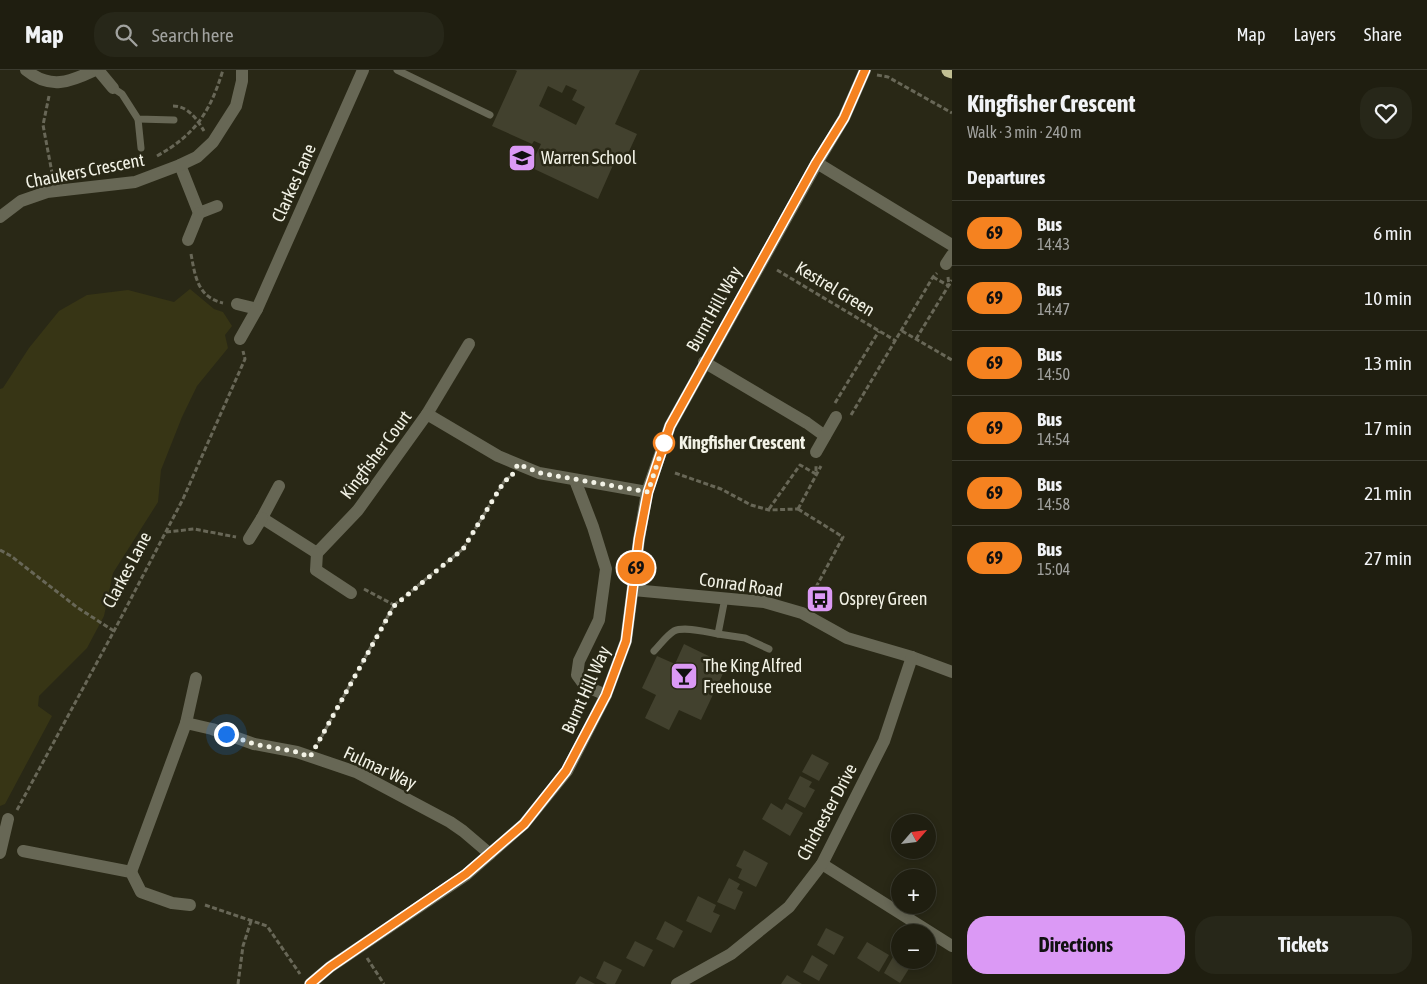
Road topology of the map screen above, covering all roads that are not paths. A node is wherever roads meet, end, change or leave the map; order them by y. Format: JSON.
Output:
{"nodes":[{"id":1,"x":26,"y":70,"type":"edge"},
{"id":2,"x":96,"y":70,"type":"edge"},
{"id":3,"x":242,"y":70,"type":"edge"},
{"id":4,"x":363,"y":70,"type":"edge"},
{"id":5,"x":397,"y":70,"type":"edge"},
{"id":6,"x":864,"y":71,"type":"edge"},
{"id":7,"x":113,"y":88,"type":"joint"},
{"id":8,"x":490,"y":115,"type":"dead end"},
{"id":9,"x":138,"y":119,"type":"junction"},
{"id":10,"x":174,"y":120,"type":"dead end"},
{"id":11,"x":141,"y":148,"type":"dead end"},
{"id":12,"x":816,"y":163,"type":"junction"},
{"id":13,"x":180,"y":165,"type":"junction"},
{"id":14,"x":217,"y":206,"type":"dead end"},
{"id":15,"x":199,"y":213,"type":"junction"},
{"id":16,"x":0,"y":216,"type":"edge"},
{"id":17,"x":188,"y":240,"type":"road end"},
{"id":18,"x":952,"y":245,"type":"edge"},
{"id":19,"x":236,"y":304,"type":"road end"},
{"id":20,"x":257,"y":310,"type":"junction"},
{"id":21,"x":240,"y":339,"type":"road end"},
{"id":22,"x":469,"y":344,"type":"dead end"},
{"id":23,"x":704,"y":362,"type":"junction"},
{"id":24,"x":427,"y":414,"type":"junction"},
{"id":25,"x":839,"y":414,"type":"road end"},
{"id":26,"x":825,"y":436,"type":"junction"},
{"id":27,"x":820,"y":455,"type":"road end"},
{"id":28,"x":575,"y":480,"type":"junction"},
{"id":29,"x":279,"y":486,"type":"dead end"},
{"id":30,"x":648,"y":492,"type":"junction"},
{"id":31,"x":262,"y":518,"type":"junction"},
{"id":32,"x":249,"y":539,"type":"road end"},
{"id":33,"x":317,"y":553,"type":"junction"},
{"id":34,"x":633,"y":590,"type":"junction"},
{"id":35,"x":351,"y":593,"type":"road end"},
{"id":36,"x":725,"y":598,"type":"junction"},
{"id":37,"x":718,"y":634,"type":"junction"},
{"id":38,"x":769,"y":649,"type":"dead end"},
{"id":39,"x":654,"y":652,"type":"dead end"},
{"id":40,"x":912,"y":657,"type":"junction"},
{"id":41,"x":952,"y":672,"type":"edge"},
{"id":42,"x":196,"y":678,"type":"dead end"},
{"id":43,"x":606,"y":695,"type":"junction"},
{"id":44,"x":186,"y":723,"type":"junction"},
{"id":45,"x":8,"y":820,"type":"road end"},
{"id":46,"x":1,"y":837,"type":"edge"},
{"id":47,"x":23,"y":851,"type":"dead end"},
{"id":48,"x":0,"y":853,"type":"edge"},
{"id":49,"x":490,"y":854,"type":"junction"},
{"id":50,"x":822,"y":864,"type":"junction"},
{"id":51,"x":131,"y":872,"type":"junction"},
{"id":52,"x":190,"y":906,"type":"road end"},
{"id":53,"x":952,"y":946,"type":"edge"},
{"id":54,"x":307,"y":981,"type":"edge"},
{"id":55,"x":677,"y":984,"type":"edge"}],
"edges":[{"from":1,"to":2,"type":"street"},
{"from":2,"to":7,"type":"street"},
{"from":3,"to":13,"type":"street","name":"Chaukers Crescent"},
{"from":4,"to":20,"type":"street","name":"Clarkes Lane"},
{"from":5,"to":8,"type":"lane"},
{"from":6,"to":12,"type":"street","name":"Burnt Hill Way"},
{"from":7,"to":9,"type":"lane"},
{"from":9,"to":10,"type":"lane"},
{"from":9,"to":11,"type":"lane"},
{"from":12,"to":18,"type":"street"},
{"from":12,"to":23,"type":"street","name":"Burnt Hill Way"},
{"from":13,"to":15,"type":"street"},
{"from":13,"to":16,"type":"street","name":"Chaukers Crescent"},
{"from":14,"to":15,"type":"street"},
{"from":15,"to":17,"type":"street"},
{"from":19,"to":20,"type":"street"},
{"from":20,"to":21,"type":"street","name":"Clarkes Lane"},
{"from":22,"to":24,"type":"street"},
{"from":23,"to":26,"type":"street"},
{"from":23,"to":30,"type":"street","name":"Burnt Hill Way"},
{"from":24,"to":28,"type":"street","name":"Kingfisher Court"},
{"from":24,"to":33,"type":"street","name":"Kingfisher Court"},
{"from":25,"to":26,"type":"street"},
{"from":26,"to":27,"type":"street"},
{"from":28,"to":30,"type":"street","name":"Kingfisher Court"},
{"from":28,"to":43,"type":"street"},
{"from":29,"to":31,"type":"street"},
{"from":30,"to":34,"type":"street","name":"Burnt Hill Way"},
{"from":31,"to":32,"type":"street"},
{"from":31,"to":33,"type":"street"},
{"from":33,"to":35,"type":"street"},
{"from":34,"to":36,"type":"street","name":"Conrad Road"},
{"from":34,"to":43,"type":"street","name":"Burnt Hill Way"},
{"from":36,"to":37,"type":"lane"},
{"from":36,"to":40,"type":"street","name":"Conrad Road"},
{"from":37,"to":38,"type":"lane"},
{"from":37,"to":39,"type":"lane"},
{"from":40,"to":41,"type":"street","name":"Conrad Road"},
{"from":40,"to":50,"type":"street","name":"Chichester Drive"},
{"from":42,"to":44,"type":"street"},
{"from":43,"to":49,"type":"street","name":"Burnt Hill Way"},
{"from":44,"to":49,"type":"street","name":"Fulmar Way"},
{"from":44,"to":51,"type":"street"},
{"from":45,"to":46,"type":"street"},
{"from":46,"to":48,"type":"street"},
{"from":47,"to":51,"type":"street"},
{"from":49,"to":54,"type":"street","name":"Burnt Hill Way"},
{"from":50,"to":53,"type":"street"},
{"from":50,"to":55,"type":"street","name":"Chichester Drive"},
{"from":51,"to":52,"type":"street"}]}
